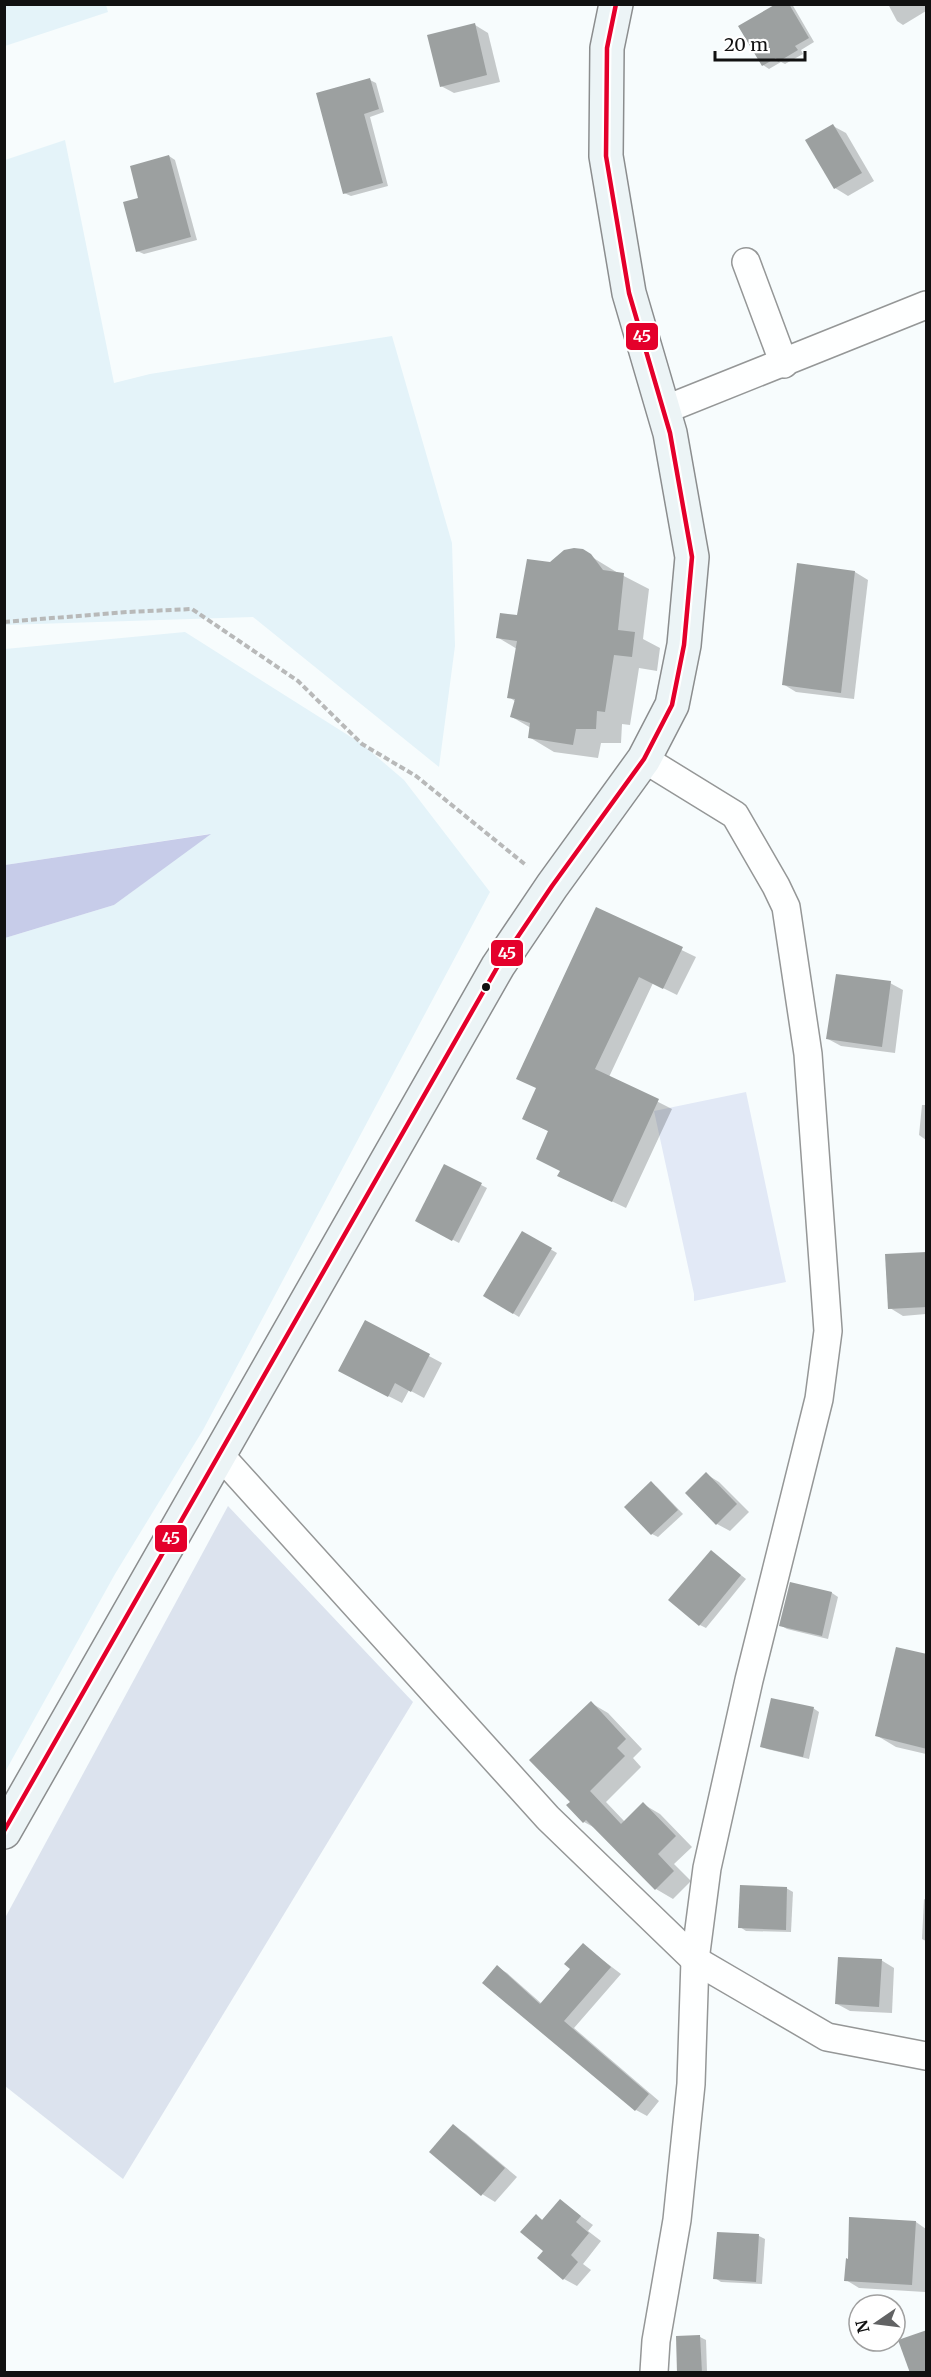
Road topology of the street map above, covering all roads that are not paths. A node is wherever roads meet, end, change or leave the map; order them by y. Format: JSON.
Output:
{"nodes":[{"id":1,"x":616,"y":4,"type":"edge"},
{"id":2,"x":746,"y":262,"type":"dead end"},
{"id":3,"x":927,"y":305,"type":"edge"},
{"id":4,"x":784,"y":364,"type":"junction"},
{"id":5,"x":664,"y":410,"type":"junction"},
{"id":6,"x":644,"y":759,"type":"junction"},
{"id":7,"x":220,"y":1455,"type":"junction"},
{"id":8,"x":4,"y":1832,"type":"edge"},
{"id":9,"x":695,"y":1960,"type":"junction"},
{"id":10,"x":927,"y":2056,"type":"edge"},
{"id":11,"x":654,"y":2373,"type":"edge"}],
"edges":[{"from":1,"to":5,"type":"street"},
{"from":2,"to":4,"type":"street"},
{"from":3,"to":4,"type":"street"},
{"from":4,"to":5,"type":"street"},
{"from":5,"to":6,"type":"street"},
{"from":6,"to":7,"type":"street"},
{"from":6,"to":9,"type":"street"},
{"from":7,"to":8,"type":"street"},
{"from":7,"to":9,"type":"street"},
{"from":9,"to":10,"type":"street"},
{"from":9,"to":11,"type":"street"}]}
